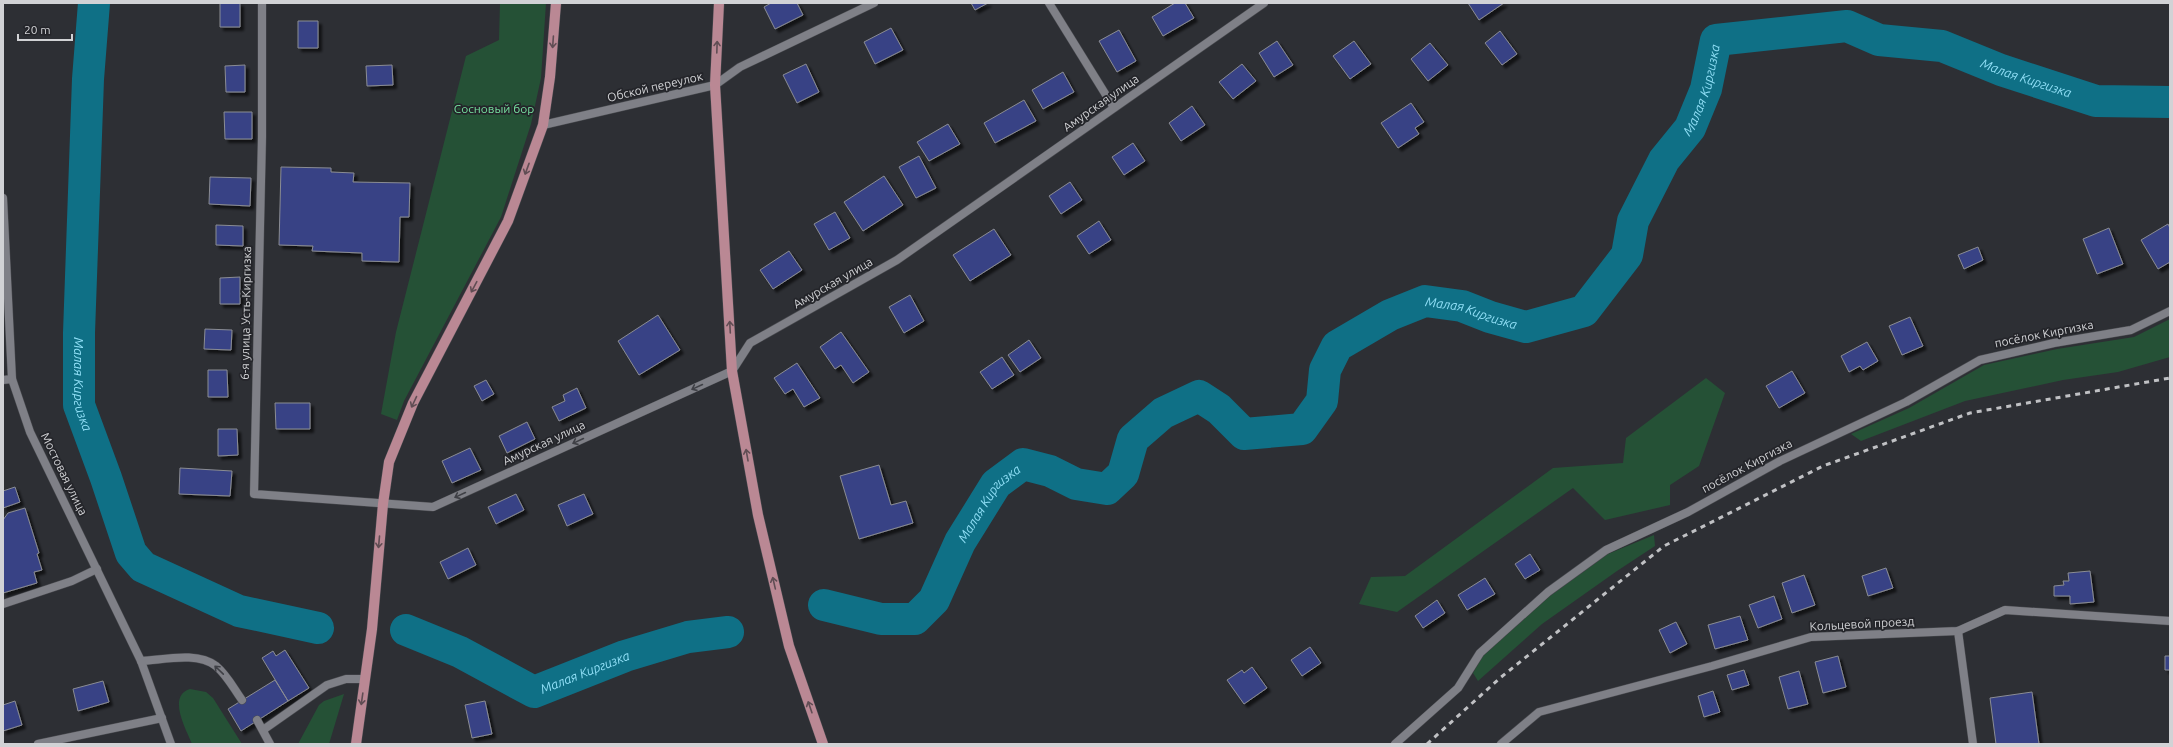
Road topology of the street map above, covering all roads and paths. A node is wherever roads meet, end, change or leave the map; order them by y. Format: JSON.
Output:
{"nodes":[{"id":1,"x":262,"y":3,"type":"edge"},
{"id":2,"x":556,"y":3,"type":"edge"},
{"id":3,"x":719,"y":3,"type":"edge"},
{"id":4,"x":874,"y":3,"type":"edge"},
{"id":5,"x":1049,"y":3,"type":"edge"},
{"id":6,"x":1264,"y":3,"type":"edge"},
{"id":7,"x":715,"y":86,"type":"junction"},
{"id":8,"x":1114,"y":108,"type":"junction"},
{"id":9,"x":543,"y":125,"type":"junction"},
{"id":10,"x":3,"y":198,"type":"edge"},
{"id":11,"x":2170,"y":311,"type":"edge"},
{"id":12,"x":732,"y":371,"type":"junction"},
{"id":13,"x":12,"y":379,"type":"junction"},
{"id":14,"x":3,"y":380,"type":"edge"},
{"id":15,"x":382,"y":504,"type":"junction"},
{"id":16,"x":97,"y":569,"type":"junction"},
{"id":17,"x":3,"y":604,"type":"edge"},
{"id":18,"x":2170,"y":621,"type":"edge"},
{"id":19,"x":1958,"y":631,"type":"junction"},
{"id":20,"x":141,"y":661,"type":"junction"},
{"id":21,"x":365,"y":679,"type":"junction"},
{"id":22,"x":242,"y":700,"type":"dead end"},
{"id":23,"x":162,"y":718,"type":"junction"},
{"id":24,"x":257,"y":720,"type":"dead end"},
{"id":25,"x":263,"y":730,"type":"junction"},
{"id":26,"x":38,"y":744,"type":"edge"},
{"id":27,"x":171,"y":744,"type":"edge"},
{"id":28,"x":270,"y":744,"type":"edge"},
{"id":29,"x":356,"y":744,"type":"edge"},
{"id":30,"x":824,"y":744,"type":"edge"},
{"id":31,"x":1395,"y":744,"type":"edge"},
{"id":32,"x":1501,"y":744,"type":"edge"},
{"id":33,"x":1973,"y":744,"type":"edge"}],
"edges":[{"from":1,"to":15,"type":"street","name":"6-я улица Усть-Киргизка"},
{"from":2,"to":9,"type":"main road","one_way":true},
{"from":7,"to":3,"type":"main road","one_way":true},
{"from":4,"to":7,"type":"street","name":"Обской переулок"},
{"from":5,"to":8,"type":"street"},
{"from":6,"to":8,"type":"street","name":"Амурская улица"},
{"from":7,"to":9,"type":"street","name":"Обской переулок"},
{"from":12,"to":7,"type":"main road","one_way":true},
{"from":8,"to":12,"type":"street","name":"Амурская улица"},
{"from":9,"to":15,"type":"main road","one_way":true},
{"from":10,"to":13,"type":"street","name":"Мостовая улица"},
{"from":11,"to":31,"type":"street","name":"посёлок Киргизка"},
{"from":12,"to":15,"type":"street","name":"Амурская улица","one_way":true},
{"from":30,"to":12,"type":"main road","one_way":true},
{"from":13,"to":14,"type":"street"},
{"from":13,"to":16,"type":"street","name":"Мостовая улица"},
{"from":15,"to":21,"type":"main road","one_way":true},
{"from":16,"to":17,"type":"street"},
{"from":16,"to":20,"type":"street","name":"Мостовая улица"},
{"from":18,"to":19,"type":"street","name":"Кольцевой проезд"},
{"from":19,"to":32,"type":"street","name":"Кольцевой проезд"},
{"from":19,"to":33,"type":"street"},
{"from":22,"to":20,"type":"street","one_way":true},
{"from":20,"to":23,"type":"street","name":"Мостовая улица"},
{"from":21,"to":25,"type":"street"},
{"from":21,"to":29,"type":"main road","one_way":true},
{"from":23,"to":26,"type":"street"},
{"from":23,"to":27,"type":"street","name":"Мостовая улица"},
{"from":24,"to":25,"type":"street"},
{"from":25,"to":28,"type":"street"}]}
